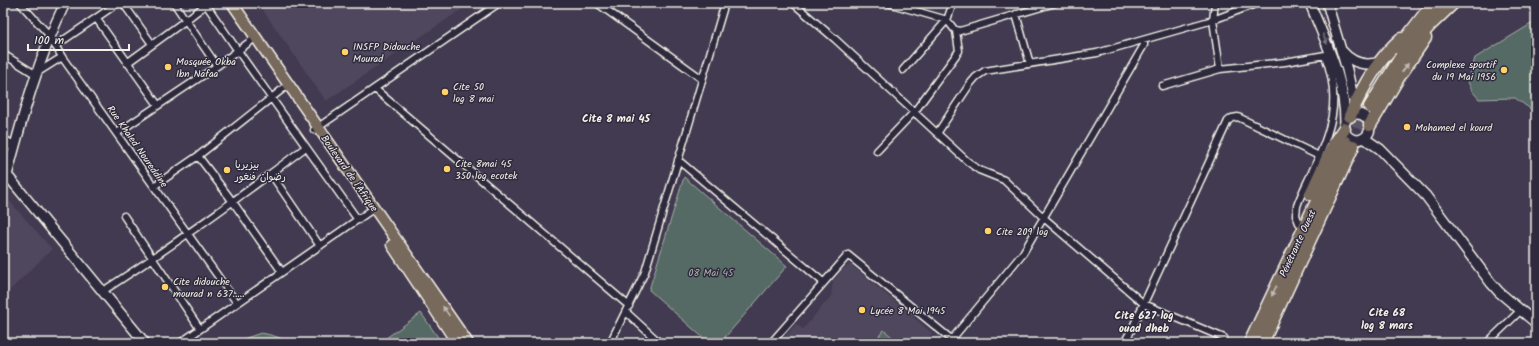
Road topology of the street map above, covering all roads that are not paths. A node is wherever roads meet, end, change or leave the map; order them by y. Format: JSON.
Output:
{"nodes":[{"id":1,"x":20,"y":3,"type":"edge"},
{"id":2,"x":64,"y":3,"type":"edge"},
{"id":3,"x":118,"y":3,"type":"edge"},
{"id":4,"x":124,"y":3,"type":"edge"},
{"id":5,"x":174,"y":3,"type":"edge"},
{"id":6,"x":207,"y":3,"type":"edge"},
{"id":7,"x":225,"y":3,"type":"edge"},
{"id":8,"x":232,"y":3,"type":"edge"},
{"id":9,"x":499,"y":3,"type":"edge"},
{"id":10,"x":597,"y":3,"type":"edge"},
{"id":11,"x":724,"y":3,"type":"edge"},
{"id":12,"x":793,"y":3,"type":"edge"},
{"id":13,"x":888,"y":3,"type":"edge"},
{"id":14,"x":952,"y":3,"type":"edge"},
{"id":15,"x":1055,"y":3,"type":"edge"},
{"id":16,"x":1215,"y":3,"type":"edge"},
{"id":17,"x":1258,"y":3,"type":"edge"},
{"id":18,"x":1310,"y":3,"type":"edge"},
{"id":19,"x":1327,"y":3,"type":"edge"},
{"id":20,"x":1436,"y":3,"type":"edge"},
{"id":21,"x":1453,"y":3,"type":"edge"},
{"id":22,"x":1016,"y":14,"type":"junction"},
{"id":23,"x":96,"y":18,"type":"junction"},
{"id":24,"x":186,"y":20,"type":"junction"},
{"id":25,"x":947,"y":20,"type":"junction"},
{"id":26,"x":1213,"y":20,"type":"junction"},
{"id":27,"x":1432,"y":23,"type":"junction"},
{"id":28,"x":956,"y":31,"type":"junction"},
{"id":29,"x":1411,"y":31,"type":"junction"},
{"id":30,"x":49,"y":35,"type":"junction"},
{"id":31,"x":1144,"y":40,"type":"junction"},
{"id":32,"x":251,"y":41,"type":"junction"},
{"id":33,"x":152,"y":44,"type":"junction"},
{"id":34,"x":55,"y":46,"type":"junction"},
{"id":35,"x":1339,"y":46,"type":"junction"},
{"id":36,"x":238,"y":52,"type":"junction"},
{"id":37,"x":3,"y":55,"type":"edge"},
{"id":38,"x":1328,"y":55,"type":"junction"},
{"id":39,"x":62,"y":57,"type":"junction"},
{"id":40,"x":1382,"y":60,"type":"junction"},
{"id":41,"x":127,"y":63,"type":"junction"},
{"id":42,"x":1030,"y":64,"type":"junction"},
{"id":43,"x":217,"y":66,"type":"junction"},
{"id":44,"x":1220,"y":69,"type":"junction"},
{"id":45,"x":903,"y":70,"type":"dead end"},
{"id":46,"x":35,"y":74,"type":"junction"},
{"id":47,"x":702,"y":79,"type":"junction"},
{"id":48,"x":1162,"y":86,"type":"dead end"},
{"id":49,"x":284,"y":88,"type":"junction"},
{"id":50,"x":375,"y":89,"type":"junction"},
{"id":51,"x":271,"y":98,"type":"junction"},
{"id":52,"x":158,"y":105,"type":"junction"},
{"id":53,"x":915,"y":111,"type":"junction"},
{"id":54,"x":1355,"y":114,"type":"junction"},
{"id":55,"x":1370,"y":127,"type":"junction"},
{"id":56,"x":316,"y":129,"type":"junction"},
{"id":57,"x":938,"y":132,"type":"junction"},
{"id":58,"x":117,"y":133,"type":"junction"},
{"id":59,"x":3,"y":140,"type":"edge"},
{"id":60,"x":1356,"y":142,"type":"junction"},
{"id":61,"x":14,"y":147,"type":"junction"},
{"id":62,"x":306,"y":147,"type":"junction"},
{"id":63,"x":1380,"y":149,"type":"junction"},
{"id":64,"x":877,"y":151,"type":"dead end"},
{"id":65,"x":198,"y":156,"type":"junction"},
{"id":66,"x":1319,"y":156,"type":"junction"},
{"id":67,"x":678,"y":160,"type":"junction"},
{"id":68,"x":271,"y":174,"type":"junction"},
{"id":69,"x":5,"y":177,"type":"edge"},
{"id":70,"x":154,"y":186,"type":"junction"},
{"id":71,"x":233,"y":202,"type":"junction"},
{"id":72,"x":370,"y":211,"type":"junction"},
{"id":73,"x":124,"y":216,"type":"dead end"},
{"id":74,"x":1044,"y":218,"type":"junction"},
{"id":75,"x":358,"y":220,"type":"junction"},
{"id":76,"x":1299,"y":222,"type":"junction"},
{"id":77,"x":188,"y":234,"type":"junction"},
{"id":78,"x":320,"y":246,"type":"junction"},
{"id":79,"x":1296,"y":256,"type":"junction"},
{"id":80,"x":153,"y":259,"type":"junction"},
{"id":81,"x":282,"y":272,"type":"junction"},
{"id":82,"x":823,"y":282,"type":"junction"},
{"id":83,"x":103,"y":291,"type":"junction"},
{"id":84,"x":237,"y":303,"type":"junction"},
{"id":85,"x":1144,"y":304,"type":"junction"},
{"id":86,"x":627,"y":309,"type":"junction"},
{"id":87,"x":1521,"y":310,"type":"junction"},
{"id":88,"x":1536,"y":323,"type":"edge"},
{"id":89,"x":200,"y":330,"type":"junction"},
{"id":90,"x":1224,"y":338,"type":"dead end"},
{"id":91,"x":954,"y":341,"type":"edge"},
{"id":92,"x":145,"y":343,"type":"edge"},
{"id":93,"x":180,"y":343,"type":"edge"},
{"id":94,"x":457,"y":343,"type":"edge"},
{"id":95,"x":468,"y":343,"type":"edge"},
{"id":96,"x":610,"y":343,"type":"edge"},
{"id":97,"x":660,"y":343,"type":"edge"},
{"id":98,"x":771,"y":343,"type":"edge"},
{"id":99,"x":1124,"y":343,"type":"edge"},
{"id":100,"x":1250,"y":343,"type":"edge"},
{"id":101,"x":1262,"y":343,"type":"edge"},
{"id":102,"x":1486,"y":343,"type":"edge"}],
"edges":[{"from":1,"to":30,"type":"street","name":"Rue Khaled Noureddine"},
{"from":2,"to":30,"type":"main road"},
{"from":3,"to":23,"type":"street"},
{"from":4,"to":33,"type":"street"},
{"from":5,"to":24,"type":"street"},
{"from":6,"to":24,"type":"street"},
{"from":6,"to":36,"type":"street"},
{"from":7,"to":32,"type":"main road","name":"Boulevard de l'Afrique"},
{"from":8,"to":56,"type":"main road","name":"Boulevard de l'Afrique"},
{"from":9,"to":50,"type":"street"},
{"from":10,"to":47,"type":"street"},
{"from":11,"to":47,"type":"street"},
{"from":12,"to":53,"type":"street"},
{"from":13,"to":25,"type":"street"},
{"from":14,"to":25,"type":"street"},
{"from":15,"to":22,"type":"street"},
{"from":16,"to":26,"type":"street"},
{"from":17,"to":26,"type":"street"},
{"from":18,"to":38,"type":"main road","one_way":true},
{"from":19,"to":35,"type":"main road"},
{"from":20,"to":29,"type":"highway"},
{"from":21,"to":27,"type":"highway"},
{"from":22,"to":28,"type":"street"},
{"from":22,"to":42,"type":"street"},
{"from":23,"to":34,"type":"street"},
{"from":23,"to":41,"type":"street"},
{"from":24,"to":33,"type":"street"},
{"from":24,"to":43,"type":"street"},
{"from":25,"to":28,"type":"street"},
{"from":25,"to":45,"type":"street"},
{"from":26,"to":31,"type":"street"},
{"from":26,"to":44,"type":"street"},
{"from":27,"to":54,"type":"highway"},
{"from":55,"to":27,"type":"highway","one_way":true},
{"from":28,"to":53,"type":"street"},
{"from":29,"to":40,"type":"highway"},
{"from":29,"to":54,"type":"highway"},
{"from":30,"to":34,"type":"street","name":"Rue Khaled Noureddine"},
{"from":30,"to":46,"type":"main road"},
{"from":31,"to":42,"type":"street"},
{"from":31,"to":74,"type":"street"},
{"from":32,"to":36,"type":"street"},
{"from":32,"to":49,"type":"main road","name":"Boulevard de l'Afrique"},
{"from":33,"to":41,"type":"street"},
{"from":34,"to":39,"type":"street","name":"Rue Khaled Noureddine"},
{"from":35,"to":40,"type":"main road"},
{"from":35,"to":54,"type":"main road"},
{"from":36,"to":43,"type":"street"},
{"from":36,"to":51,"type":"street"},
{"from":37,"to":46,"type":"street"},
{"from":38,"to":44,"type":"street"},
{"from":38,"to":54,"type":"main road"},
{"from":38,"to":66,"type":"street"},
{"from":39,"to":46,"type":"street"},
{"from":39,"to":58,"type":"street","name":"Rue Khaled Noureddine"},
{"from":40,"to":54,"type":"highway"},
{"from":41,"to":52,"type":"street"},
{"from":42,"to":57,"type":"street"},
{"from":43,"to":52,"type":"street"},
{"from":44,"to":48,"type":"street"},
{"from":46,"to":61,"type":"main road"},
{"from":47,"to":67,"type":"street"},
{"from":49,"to":51,"type":"street"},
{"from":49,"to":56,"type":"main road","name":"Boulevard de l'Afrique"},
{"from":50,"to":56,"type":"street"},
{"from":50,"to":86,"type":"street"},
{"from":51,"to":62,"type":"street"},
{"from":51,"to":65,"type":"street"},
{"from":52,"to":58,"type":"street"},
{"from":53,"to":57,"type":"street"},
{"from":53,"to":64,"type":"street"},
{"from":54,"to":55,"type":"main road"},
{"from":54,"to":60,"type":"main road"},
{"from":54,"to":76,"type":"highway"},
{"from":55,"to":60,"type":"main road"},
{"from":55,"to":63,"type":"main road"},
{"from":56,"to":72,"type":"main road","name":"Boulevard de l'Afrique"},
{"from":95,"to":56,"type":"main road","name":"Boulevard de l'Afrique","one_way":true},
{"from":57,"to":74,"type":"street"},
{"from":58,"to":70,"type":"street","name":"Rue Khaled Noureddine"},
{"from":59,"to":61,"type":"main road"},
{"from":60,"to":63,"type":"main road"},
{"from":60,"to":79,"type":"highway","name":"Pénétrante Ouest"},
{"from":61,"to":69,"type":"main road"},
{"from":62,"to":68,"type":"street"},
{"from":62,"to":75,"type":"street"},
{"from":63,"to":87,"type":"main road"},
{"from":65,"to":70,"type":"street"},
{"from":65,"to":71,"type":"street"},
{"from":66,"to":76,"type":"street"},
{"from":66,"to":85,"type":"street"},
{"from":67,"to":82,"type":"street"},
{"from":67,"to":86,"type":"street"},
{"from":68,"to":71,"type":"street"},
{"from":68,"to":78,"type":"street"},
{"from":69,"to":83,"type":"main road"},
{"from":70,"to":77,"type":"street","name":"Rue Khaled Noureddine"},
{"from":71,"to":77,"type":"street"},
{"from":71,"to":81,"type":"street"},
{"from":72,"to":75,"type":"street"},
{"from":72,"to":94,"type":"main road","name":"Boulevard de l'Afrique"},
{"from":73,"to":80,"type":"street"},
{"from":74,"to":85,"type":"street"},
{"from":74,"to":91,"type":"street"},
{"from":75,"to":78,"type":"street"},
{"from":76,"to":79,"type":"highway"},
{"from":77,"to":80,"type":"street"},
{"from":77,"to":84,"type":"street","name":"Rue Khaled Noureddine"},
{"from":78,"to":81,"type":"street"},
{"from":79,"to":100,"type":"highway","name":"Pénétrante Ouest","one_way":true},
{"from":79,"to":101,"type":"highway","name":"Pénétrante Ouest"},
{"from":80,"to":83,"type":"street"},
{"from":80,"to":89,"type":"street"},
{"from":81,"to":84,"type":"street"},
{"from":82,"to":91,"type":"street"},
{"from":82,"to":98,"type":"street"},
{"from":83,"to":92,"type":"main road"},
{"from":84,"to":89,"type":"street"},
{"from":85,"to":90,"type":"street"},
{"from":85,"to":99,"type":"street"},
{"from":86,"to":96,"type":"street"},
{"from":86,"to":97,"type":"street"},
{"from":87,"to":88,"type":"main road"},
{"from":87,"to":102,"type":"street"},
{"from":89,"to":93,"type":"street"}]}
